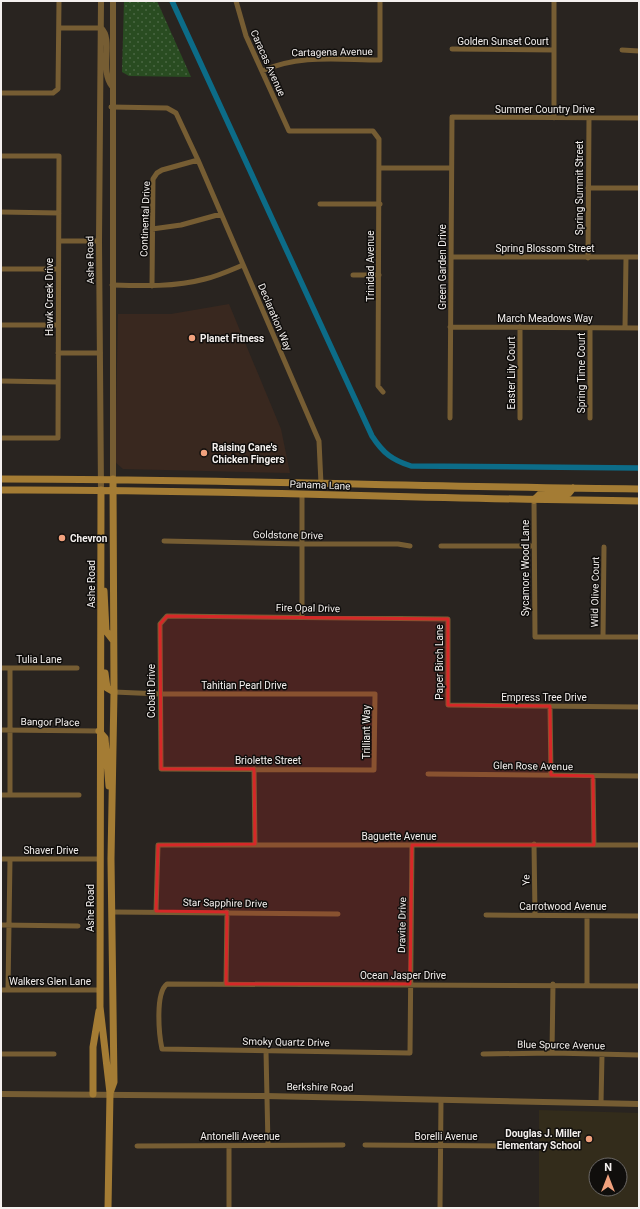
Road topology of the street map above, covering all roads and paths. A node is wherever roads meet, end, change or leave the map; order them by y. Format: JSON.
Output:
{"nodes":[{"id":1,"x":60,"y":1,"type":"edge"},
{"id":2,"x":101,"y":1,"type":"edge"},
{"id":3,"x":112,"y":1,"type":"edge"},
{"id":4,"x":236,"y":1,"type":"edge"},
{"id":5,"x":380,"y":1,"type":"edge"},
{"id":6,"x":554,"y":1,"type":"edge"},
{"id":7,"x":59,"y":28,"type":"junction"},
{"id":8,"x":100,"y":28,"type":"junction"},
{"id":9,"x":452,"y":49,"type":"dead end"},
{"id":10,"x":554,"y":50,"type":"junction"},
{"id":11,"x":622,"y":50,"type":"dead end"},
{"id":12,"x":639,"y":50,"type":"edge"},
{"id":13,"x":262,"y":71,"type":"junction"},
{"id":14,"x":112,"y":86,"type":"junction"},
{"id":15,"x":1,"y":93,"type":"edge"},
{"id":16,"x":111,"y":107,"type":"junction"},
{"id":17,"x":452,"y":117,"type":"joint"},
{"id":18,"x":554,"y":118,"type":"junction"},
{"id":19,"x":588,"y":118,"type":"junction"},
{"id":20,"x":639,"y":118,"type":"edge"},
{"id":21,"x":379,"y":138,"type":"joint"},
{"id":22,"x":1,"y":156,"type":"edge"},
{"id":23,"x":198,"y":160,"type":"junction"},
{"id":24,"x":380,"y":168,"type":"junction"},
{"id":25,"x":451,"y":168,"type":"junction"},
{"id":26,"x":588,"y":188,"type":"junction"},
{"id":27,"x":639,"y":188,"type":"edge"},
{"id":28,"x":320,"y":204,"type":"dead end"},
{"id":29,"x":380,"y":204,"type":"junction"},
{"id":30,"x":1,"y":212,"type":"edge"},
{"id":31,"x":59,"y":213,"type":"junction"},
{"id":32,"x":222,"y":214,"type":"junction"},
{"id":33,"x":152,"y":229,"type":"junction"},
{"id":34,"x":59,"y":241,"type":"junction"},
{"id":35,"x":99,"y":241,"type":"junction"},
{"id":36,"x":451,"y":257,"type":"junction"},
{"id":37,"x":639,"y":257,"type":"edge"},
{"id":38,"x":588,"y":258,"type":"junction"},
{"id":39,"x":626,"y":258,"type":"junction"},
{"id":40,"x":243,"y":265,"type":"junction"},
{"id":41,"x":1,"y":269,"type":"edge"},
{"id":42,"x":58,"y":269,"type":"junction"},
{"id":43,"x":353,"y":275,"type":"dead end"},
{"id":44,"x":379,"y":276,"type":"junction"},
{"id":45,"x":112,"y":285,"type":"junction"},
{"id":46,"x":152,"y":286,"type":"junction"},
{"id":47,"x":1,"y":325,"type":"edge"},
{"id":48,"x":58,"y":325,"type":"junction"},
{"id":49,"x":450,"y":327,"type":"junction"},
{"id":50,"x":520,"y":327,"type":"junction"},
{"id":51,"x":590,"y":328,"type":"junction"},
{"id":52,"x":625,"y":328,"type":"junction"},
{"id":53,"x":639,"y":328,"type":"edge"},
{"id":54,"x":100,"y":353,"type":"junction"},
{"id":55,"x":58,"y":354,"type":"junction"},
{"id":56,"x":1,"y":381,"type":"edge"},
{"id":57,"x":58,"y":382,"type":"junction"},
{"id":58,"x":383,"y":392,"type":"dead end"},
{"id":59,"x":450,"y":418,"type":"dead end"},
{"id":60,"x":520,"y":418,"type":"dead end"},
{"id":61,"x":590,"y":418,"type":"dead end"},
{"id":62,"x":1,"y":438,"type":"edge"},
{"id":63,"x":1,"y":479,"type":"edge"},
{"id":64,"x":100,"y":479,"type":"junction"},
{"id":65,"x":113,"y":479,"type":"junction"},
{"id":66,"x":321,"y":484,"type":"junction"},
{"id":67,"x":573,"y":488,"type":"junction"},
{"id":68,"x":639,"y":489,"type":"edge"},
{"id":69,"x":1,"y":490,"type":"edge"},
{"id":70,"x":101,"y":490,"type":"junction"},
{"id":71,"x":113,"y":490,"type":"junction"},
{"id":72,"x":302,"y":494,"type":"junction"},
{"id":73,"x":534,"y":500,"type":"junction"},
{"id":74,"x":639,"y":501,"type":"edge"},
{"id":75,"x":164,"y":541,"type":"dead end"},
{"id":76,"x":302,"y":544,"type":"junction"},
{"id":77,"x":410,"y":546,"type":"dead end"},
{"id":78,"x":441,"y":546,"type":"dead end"},
{"id":79,"x":534,"y":546,"type":"junction"},
{"id":80,"x":604,"y":547,"type":"dead end"},
{"id":81,"x":100,"y":587,"type":"junction"},
{"id":82,"x":167,"y":616,"type":"joint"},
{"id":83,"x":302,"y":617,"type":"junction"},
{"id":84,"x":448,"y":619,"type":"joint"},
{"id":85,"x":603,"y":637,"type":"junction"},
{"id":86,"x":639,"y":637,"type":"edge"},
{"id":87,"x":100,"y":640,"type":"junction"},
{"id":88,"x":113,"y":640,"type":"junction"},
{"id":89,"x":1,"y":668,"type":"edge"},
{"id":90,"x":10,"y":668,"type":"junction"},
{"id":91,"x":76,"y":668,"type":"dead end"},
{"id":92,"x":114,"y":692,"type":"junction"},
{"id":93,"x":160,"y":694,"type":"junction"},
{"id":94,"x":375,"y":694,"type":"joint"},
{"id":95,"x":448,"y":705,"type":"joint"},
{"id":96,"x":550,"y":706,"type":"junction"},
{"id":97,"x":639,"y":707,"type":"edge"},
{"id":98,"x":1,"y":730,"type":"edge"},
{"id":99,"x":10,"y":730,"type":"junction"},
{"id":100,"x":99,"y":731,"type":"junction"},
{"id":101,"x":161,"y":769,"type":"joint"},
{"id":102,"x":254,"y":769,"type":"junction"},
{"id":103,"x":374,"y":770,"type":"joint"},
{"id":104,"x":428,"y":774,"type":"dead end"},
{"id":105,"x":551,"y":775,"type":"junction"},
{"id":106,"x":593,"y":776,"type":"junction"},
{"id":107,"x":639,"y":776,"type":"edge"},
{"id":108,"x":1,"y":795,"type":"edge"},
{"id":109,"x":10,"y":795,"type":"junction"},
{"id":110,"x":79,"y":795,"type":"dead end"},
{"id":111,"x":112,"y":795,"type":"junction"},
{"id":112,"x":255,"y":844,"type":"junction"},
{"id":113,"x":534,"y":844,"type":"junction"},
{"id":114,"x":412,"y":845,"type":"junction"},
{"id":115,"x":594,"y":845,"type":"junction"},
{"id":116,"x":639,"y":845,"type":"edge"},
{"id":117,"x":1,"y":859,"type":"edge"},
{"id":118,"x":10,"y":859,"type":"junction"},
{"id":119,"x":100,"y":859,"type":"junction"},
{"id":120,"x":156,"y":911,"type":"junction"},
{"id":121,"x":112,"y":912,"type":"junction"},
{"id":122,"x":227,"y":912,"type":"junction"},
{"id":123,"x":338,"y":914,"type":"dead end"},
{"id":124,"x":486,"y":915,"type":"dead end"},
{"id":125,"x":535,"y":915,"type":"junction"},
{"id":126,"x":587,"y":916,"type":"junction"},
{"id":127,"x":639,"y":916,"type":"edge"},
{"id":128,"x":1,"y":925,"type":"edge"},
{"id":129,"x":9,"y":925,"type":"junction"},
{"id":130,"x":78,"y":926,"type":"dead end"},
{"id":131,"x":226,"y":984,"type":"junction"},
{"id":132,"x":410,"y":984,"type":"junction"},
{"id":133,"x":553,"y":984,"type":"junction"},
{"id":134,"x":587,"y":986,"type":"junction"},
{"id":135,"x":639,"y":986,"type":"edge"},
{"id":136,"x":1,"y":990,"type":"edge"},
{"id":137,"x":8,"y":990,"type":"junction"},
{"id":138,"x":100,"y":990,"type":"junction"},
{"id":139,"x":100,"y":1007,"type":"junction"},
{"id":140,"x":162,"y":1049,"type":"joint"},
{"id":141,"x":266,"y":1050,"type":"junction"},
{"id":142,"x":410,"y":1053,"type":"joint"},
{"id":143,"x":552,"y":1053,"type":"junction"},
{"id":144,"x":1,"y":1054,"type":"edge"},
{"id":145,"x":54,"y":1054,"type":"dead end"},
{"id":146,"x":483,"y":1054,"type":"dead end"},
{"id":147,"x":602,"y":1055,"type":"junction"},
{"id":148,"x":639,"y":1055,"type":"edge"},
{"id":149,"x":110,"y":1093,"type":"junction"},
{"id":150,"x":1,"y":1094,"type":"edge"},
{"id":151,"x":93,"y":1094,"type":"junction"},
{"id":152,"x":266,"y":1096,"type":"junction"},
{"id":153,"x":441,"y":1100,"type":"junction"},
{"id":154,"x":601,"y":1103,"type":"junction"},
{"id":155,"x":639,"y":1104,"type":"edge"},
{"id":156,"x":268,"y":1145,"type":"junction"},
{"id":157,"x":343,"y":1145,"type":"dead end"},
{"id":158,"x":365,"y":1145,"type":"dead end"},
{"id":159,"x":441,"y":1145,"type":"junction"},
{"id":160,"x":137,"y":1146,"type":"dead end"},
{"id":161,"x":228,"y":1146,"type":"junction"},
{"id":162,"x":527,"y":1146,"type":"dead end"},
{"id":163,"x":108,"y":1208,"type":"edge"},
{"id":164,"x":228,"y":1208,"type":"edge"},
{"id":165,"x":440,"y":1208,"type":"edge"}],
"edges":[{"from":1,"to":7,"type":"street"},
{"from":2,"to":8,"type":"street","name":"Ashe Road"},
{"from":3,"to":14,"type":"street","name":"Ashe Road"},
{"from":4,"to":13,"type":"street","name":"Caracas Avenue"},
{"from":5,"to":13,"type":"street","name":"Cartagena Avenue"},
{"from":6,"to":10,"type":"street"},
{"from":7,"to":8,"type":"street"},
{"from":7,"to":15,"type":"street"},
{"from":8,"to":14,"type":"street"},
{"from":8,"to":35,"type":"street","name":"Ashe Road"},
{"from":9,"to":10,"type":"street","name":"Golden Sunset Court"},
{"from":10,"to":18,"type":"street"},
{"from":11,"to":12,"type":"street"},
{"from":13,"to":21,"type":"street","name":"Caracas Avenue"},
{"from":14,"to":16,"type":"street","name":"Ashe Road"},
{"from":16,"to":23,"type":"street","name":"Declaration Way"},
{"from":16,"to":45,"type":"street","name":"Ashe Road"},
{"from":17,"to":18,"type":"street","name":"Summer Country Drive"},
{"from":17,"to":25,"type":"street","name":"Green Garden Drive"},
{"from":18,"to":19,"type":"street","name":"Summer Country Drive"},
{"from":19,"to":20,"type":"street","name":"Summer Country Drive"},
{"from":19,"to":26,"type":"street","name":"Spring Summit Street"},
{"from":21,"to":24,"type":"street","name":"Trinidad Avenue"},
{"from":22,"to":31,"type":"street","name":"Hawk Creek Drive"},
{"from":23,"to":32,"type":"street","name":"Declaration Way"},
{"from":23,"to":33,"type":"street","name":"Continental Drive"},
{"from":24,"to":25,"type":"street"},
{"from":24,"to":29,"type":"street","name":"Trinidad Avenue"},
{"from":25,"to":36,"type":"street","name":"Green Garden Drive"},
{"from":26,"to":27,"type":"street"},
{"from":26,"to":38,"type":"street","name":"Spring Summit Street"},
{"from":28,"to":29,"type":"street"},
{"from":29,"to":44,"type":"street","name":"Trinidad Avenue"},
{"from":30,"to":31,"type":"street"},
{"from":31,"to":34,"type":"street","name":"Hawk Creek Drive"},
{"from":32,"to":33,"type":"street"},
{"from":32,"to":40,"type":"street","name":"Declaration Way"},
{"from":33,"to":46,"type":"street","name":"Continental Drive"},
{"from":34,"to":35,"type":"street"},
{"from":34,"to":42,"type":"street","name":"Hawk Creek Drive"},
{"from":35,"to":54,"type":"street","name":"Ashe Road"},
{"from":36,"to":38,"type":"street","name":"Spring Blossom Street"},
{"from":36,"to":49,"type":"street","name":"Green Garden Drive"},
{"from":37,"to":39,"type":"street","name":"Spring Blossom Street"},
{"from":38,"to":39,"type":"street","name":"Spring Blossom Street"},
{"from":39,"to":52,"type":"street"},
{"from":40,"to":46,"type":"street"},
{"from":40,"to":66,"type":"street","name":"Declaration Way"},
{"from":41,"to":42,"type":"street"},
{"from":42,"to":48,"type":"street","name":"Hawk Creek Drive"},
{"from":43,"to":44,"type":"street"},
{"from":44,"to":58,"type":"street","name":"Trinidad Avenue"},
{"from":45,"to":46,"type":"street"},
{"from":45,"to":65,"type":"street","name":"Ashe Road"},
{"from":47,"to":48,"type":"street"},
{"from":48,"to":55,"type":"street","name":"Hawk Creek Drive"},
{"from":49,"to":50,"type":"street","name":"March Meadows Way"},
{"from":49,"to":59,"type":"street","name":"Green Garden Drive"},
{"from":50,"to":51,"type":"street","name":"March Meadows Way"},
{"from":50,"to":60,"type":"street","name":"Easter Lily Court"},
{"from":51,"to":52,"type":"street","name":"March Meadows Way"},
{"from":51,"to":61,"type":"street","name":"Spring Time Court"},
{"from":52,"to":53,"type":"street","name":"March Meadows Way"},
{"from":54,"to":55,"type":"street"},
{"from":54,"to":64,"type":"street","name":"Ashe Road"},
{"from":55,"to":57,"type":"street","name":"Hawk Creek Drive"},
{"from":56,"to":57,"type":"street"},
{"from":57,"to":62,"type":"street","name":"Hawk Creek Drive"},
{"from":63,"to":64,"type":"main road","name":"Panama Lane"},
{"from":64,"to":65,"type":"main road","name":"Panama Lane"},
{"from":64,"to":70,"type":"street","name":"Ashe Road"},
{"from":65,"to":66,"type":"main road","name":"Panama Lane"},
{"from":65,"to":71,"type":"main road","name":"Ashe Road"},
{"from":66,"to":67,"type":"main road","name":"Panama Lane"},
{"from":66,"to":72,"type":"main road"},
{"from":67,"to":68,"type":"main road","name":"Panama Lane"},
{"from":67,"to":73,"type":"main road"},
{"from":69,"to":70,"type":"main road","name":"Panama Lane"},
{"from":70,"to":71,"type":"main road","name":"Panama Lane"},
{"from":70,"to":81,"type":"main road","name":"Ashe Road"},
{"from":71,"to":72,"type":"main road","name":"Panama Lane"},
{"from":71,"to":88,"type":"main road","name":"Ashe Road"},
{"from":72,"to":73,"type":"main road","name":"Panama Lane"},
{"from":72,"to":76,"type":"street"},
{"from":73,"to":74,"type":"main road","name":"Panama Lane"},
{"from":73,"to":79,"type":"street","name":"Sycamore Wood Lane"},
{"from":75,"to":76,"type":"street","name":"Goldstone Drive"},
{"from":76,"to":77,"type":"street","name":"Goldstone Drive"},
{"from":76,"to":83,"type":"street"},
{"from":78,"to":79,"type":"street"},
{"from":79,"to":85,"type":"street","name":"Sycamore Wood Lane"},
{"from":80,"to":85,"type":"street","name":"Wild Olive Court"},
{"from":81,"to":87,"type":"main road","name":"Ashe Road"},
{"from":81,"to":88,"type":"main road"},
{"from":82,"to":83,"type":"street","name":"Fire Opal Drive"},
{"from":82,"to":93,"type":"street","name":"Cobalt Drive"},
{"from":83,"to":84,"type":"street","name":"Fire Opal Drive"},
{"from":84,"to":95,"type":"street","name":"Paper Birch Lane"},
{"from":85,"to":86,"type":"street"},
{"from":87,"to":92,"type":"main road"},
{"from":87,"to":100,"type":"main road","name":"Ashe Road"},
{"from":88,"to":92,"type":"main road","name":"Ashe Road"},
{"from":89,"to":90,"type":"street","name":"Tulia Lane"},
{"from":90,"to":91,"type":"street","name":"Tulia Lane"},
{"from":90,"to":99,"type":"street"},
{"from":92,"to":93,"type":"street","name":"Tahitian Pearl Drive"},
{"from":92,"to":111,"type":"main road","name":"Ashe Road"},
{"from":93,"to":94,"type":"street","name":"Tahitian Pearl Drive"},
{"from":93,"to":101,"type":"street","name":"Cobalt Drive"},
{"from":94,"to":103,"type":"street","name":"Trilliant Way"},
{"from":95,"to":96,"type":"street","name":"Empress Tree Drive"},
{"from":96,"to":97,"type":"street","name":"Empress Tree Drive"},
{"from":96,"to":105,"type":"street"},
{"from":98,"to":99,"type":"street","name":"Bangor Place"},
{"from":99,"to":100,"type":"street","name":"Bangor Place"},
{"from":99,"to":109,"type":"street"},
{"from":100,"to":111,"type":"main road"},
{"from":100,"to":119,"type":"main road","name":"Ashe Road"},
{"from":101,"to":102,"type":"street","name":"Briolette Street"},
{"from":102,"to":103,"type":"street","name":"Briolette Street"},
{"from":102,"to":112,"type":"street"},
{"from":104,"to":105,"type":"street","name":"Glen Rose Avenue"},
{"from":105,"to":106,"type":"street","name":"Glen Rose Avenue"},
{"from":106,"to":107,"type":"street","name":"Glen Rose Avenue"},
{"from":106,"to":115,"type":"street"},
{"from":108,"to":109,"type":"street"},
{"from":109,"to":110,"type":"street"},
{"from":111,"to":121,"type":"main road","name":"Ashe Road"},
{"from":112,"to":114,"type":"street","name":"Baguette Avenue"},
{"from":112,"to":120,"type":"street","name":"Baguette Avenue"},
{"from":113,"to":114,"type":"street","name":"Baguette Avenue"},
{"from":113,"to":115,"type":"street","name":"Baguette Avenue"},
{"from":113,"to":125,"type":"street","name":"Ye"},
{"from":114,"to":132,"type":"street","name":"Dravite Drive"},
{"from":115,"to":116,"type":"street","name":"Baguette Avenue"},
{"from":117,"to":118,"type":"street","name":"Shaver Drive"},
{"from":118,"to":119,"type":"street","name":"Shaver Drive"},
{"from":118,"to":129,"type":"street"},
{"from":119,"to":138,"type":"main road","name":"Ashe Road"},
{"from":120,"to":121,"type":"street","name":"Star Sapphire Drive"},
{"from":120,"to":122,"type":"street","name":"Star Sapphire Drive"},
{"from":121,"to":149,"type":"main road","name":"Ashe Road"},
{"from":122,"to":123,"type":"street","name":"Star Sapphire Drive"},
{"from":122,"to":131,"type":"street"},
{"from":124,"to":125,"type":"street","name":"Carrotwood Avenue"},
{"from":125,"to":126,"type":"street","name":"Carrotwood Avenue"},
{"from":126,"to":127,"type":"street","name":"Carrotwood Avenue"},
{"from":126,"to":134,"type":"street"},
{"from":128,"to":129,"type":"street"},
{"from":129,"to":130,"type":"street"},
{"from":129,"to":137,"type":"street"},
{"from":131,"to":132,"type":"street","name":"Ocean Jasper Drive"},
{"from":131,"to":140,"type":"street","name":"Ocean Jasper Drive"},
{"from":132,"to":133,"type":"street","name":"Ocean Jasper Drive"},
{"from":132,"to":142,"type":"street","name":"Dravite Drive"},
{"from":133,"to":134,"type":"street","name":"Ocean Jasper Drive"},
{"from":133,"to":143,"type":"street"},
{"from":134,"to":135,"type":"street","name":"Ocean Jasper Drive"},
{"from":136,"to":137,"type":"street","name":"Walkers Glen Lane"},
{"from":137,"to":138,"type":"street","name":"Walkers Glen Lane"},
{"from":138,"to":139,"type":"main road","name":"Ashe Road"},
{"from":139,"to":149,"type":"main road","name":"Ashe Road"},
{"from":139,"to":151,"type":"main road"},
{"from":140,"to":141,"type":"street","name":"Smoky Quartz Drive"},
{"from":141,"to":142,"type":"street","name":"Smoky Quartz Drive"},
{"from":141,"to":152,"type":"street"},
{"from":143,"to":146,"type":"street","name":"Blue Spurce Avenue"},
{"from":143,"to":147,"type":"street","name":"Blue Spurce Avenue"},
{"from":144,"to":145,"type":"street"},
{"from":147,"to":148,"type":"street","name":"Blue Spurce Avenue"},
{"from":147,"to":154,"type":"street"},
{"from":149,"to":151,"type":"street","name":"Berkshire Road"},
{"from":149,"to":152,"type":"street","name":"Berkshire Road"},
{"from":149,"to":163,"type":"main road","name":"Ashe Road"},
{"from":150,"to":151,"type":"street","name":"Berkshire Road"},
{"from":152,"to":153,"type":"street","name":"Berkshire Road"},
{"from":152,"to":156,"type":"street"},
{"from":153,"to":154,"type":"street","name":"Berkshire Road"},
{"from":153,"to":159,"type":"street"},
{"from":154,"to":155,"type":"street","name":"Berkshire Road"},
{"from":156,"to":157,"type":"street","name":"Antonelli Aveenue"},
{"from":156,"to":161,"type":"street","name":"Antonelli Aveenue"},
{"from":158,"to":159,"type":"street","name":"Borelli Avenue"},
{"from":159,"to":162,"type":"street","name":"Borelli Avenue"},
{"from":159,"to":165,"type":"street"},
{"from":160,"to":161,"type":"street","name":"Antonelli Aveenue"},
{"from":161,"to":164,"type":"street"}]}
